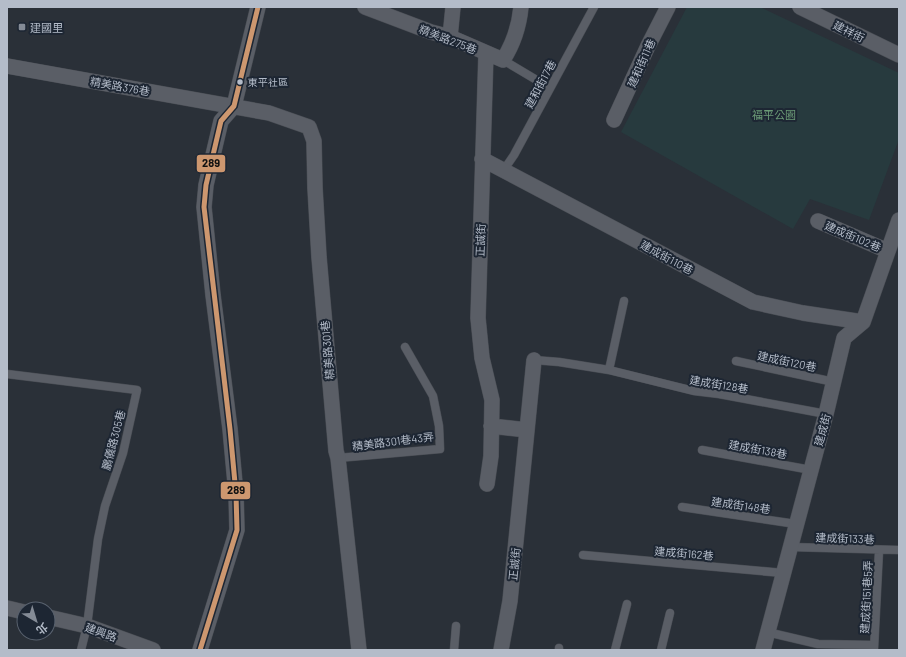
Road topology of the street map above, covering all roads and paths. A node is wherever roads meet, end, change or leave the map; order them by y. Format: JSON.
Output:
{"nodes":[{"id":1,"x":258,"y":7,"type":"edge"},
{"id":2,"x":365,"y":7,"type":"edge"},
{"id":3,"x":453,"y":7,"type":"edge"},
{"id":4,"x":521,"y":7,"type":"edge"},
{"id":5,"x":594,"y":7,"type":"edge"},
{"id":6,"x":668,"y":7,"type":"edge"},
{"id":7,"x":800,"y":7,"type":"edge"},
{"id":8,"x":826,"y":13,"type":"edge"},
{"id":9,"x":450,"y":37,"type":"junction"},
{"id":10,"x":486,"y":53,"type":"junction"},
{"id":11,"x":899,"y":55,"type":"edge"},
{"id":12,"x":503,"y":60,"type":"junction"},
{"id":13,"x":7,"y":66,"type":"edge"},
{"id":14,"x":550,"y":88,"type":"junction"},
{"id":15,"x":234,"y":106,"type":"junction"},
{"id":16,"x":614,"y":120,"type":"dead end"},
{"id":17,"x":482,"y":159,"type":"junction"},
{"id":18,"x":504,"y":171,"type":"junction"},
{"id":19,"x":899,"y":220,"type":"edge"},
{"id":20,"x":818,"y":221,"type":"dead end"},
{"id":21,"x":888,"y":251,"type":"junction"},
{"id":22,"x":624,"y":301,"type":"dead end"},
{"id":23,"x":863,"y":322,"type":"junction"},
{"id":24,"x":406,"y":347,"type":"dead end"},
{"id":25,"x":534,"y":360,"type":"joint"},
{"id":26,"x":736,"y":361,"type":"dead end"},
{"id":27,"x":608,"y":370,"type":"junction"},
{"id":28,"x":7,"y":374,"type":"edge"},
{"id":29,"x":834,"y":382,"type":"junction"},
{"id":30,"x":826,"y":414,"type":"junction"},
{"id":31,"x":491,"y":426,"type":"junction"},
{"id":32,"x":527,"y":430,"type":"junction"},
{"id":33,"x":702,"y":450,"type":"dead end"},
{"id":34,"x":338,"y":458,"type":"junction"},
{"id":35,"x":812,"y":470,"type":"junction"},
{"id":36,"x":488,"y":484,"type":"dead end"},
{"id":37,"x":682,"y":507,"type":"dead end"},
{"id":38,"x":796,"y":524,"type":"junction"},
{"id":39,"x":790,"y":547,"type":"junction"},
{"id":40,"x":879,"y":550,"type":"junction"},
{"id":41,"x":899,"y":550,"type":"edge"},
{"id":42,"x":583,"y":555,"type":"dead end"},
{"id":43,"x":783,"y":573,"type":"junction"},
{"id":44,"x":627,"y":604,"type":"dead end"},
{"id":45,"x":670,"y":613,"type":"dead end"},
{"id":46,"x":56,"y":619,"type":"edge"},
{"id":47,"x":87,"y":626,"type":"junction"},
{"id":48,"x":456,"y":626,"type":"dead end"},
{"id":49,"x":767,"y":632,"type":"junction"},
{"id":50,"x":874,"y":648,"type":"edge"},
{"id":51,"x":81,"y":650,"type":"edge"},
{"id":52,"x":153,"y":650,"type":"edge"},
{"id":53,"x":200,"y":650,"type":"edge"},
{"id":54,"x":359,"y":650,"type":"edge"},
{"id":55,"x":454,"y":650,"type":"edge"},
{"id":56,"x":501,"y":650,"type":"edge"},
{"id":57,"x":615,"y":650,"type":"edge"},
{"id":58,"x":661,"y":650,"type":"edge"},
{"id":59,"x":763,"y":650,"type":"edge"}],
"edges":[{"from":1,"to":15,"type":"street"},
{"from":2,"to":9,"type":"street","name":"精美路275巷"},
{"from":3,"to":9,"type":"street"},
{"from":4,"to":12,"type":"street"},
{"from":5,"to":14,"type":"lane","name":"建和街17巷"},
{"from":6,"to":16,"type":"street","name":"建和街11巷"},
{"from":7,"to":8,"type":"street","name":"建祥街"},
{"from":8,"to":11,"type":"street","name":"建祥街"},
{"from":9,"to":10,"type":"street","name":"精美路275巷"},
{"from":10,"to":12,"type":"street","name":"精美路275巷"},
{"from":10,"to":17,"type":"street","name":"正誠街"},
{"from":12,"to":14,"type":"lane","name":"精美路275巷"},
{"from":13,"to":15,"type":"street","name":"精美路376巷"},
{"from":14,"to":18,"type":"lane","name":"建和街17巷"},
{"from":15,"to":34,"type":"street","name":"精美路301巷"},
{"from":15,"to":53,"type":"street"},
{"from":17,"to":18,"type":"street","name":"建成街110巷"},
{"from":17,"to":31,"type":"street","name":"正誠街"},
{"from":18,"to":23,"type":"street","name":"建成街110巷"},
{"from":19,"to":21,"type":"street"},
{"from":20,"to":21,"type":"street","name":"建成街102巷"},
{"from":21,"to":23,"type":"street"},
{"from":22,"to":27,"type":"lane"},
{"from":23,"to":29,"type":"street","name":"建成街"},
{"from":24,"to":34,"type":"lane","name":"精美路301巷43弄"},
{"from":25,"to":27,"type":"lane","name":"建成街128巷"},
{"from":25,"to":32,"type":"street","name":"正誠街"},
{"from":26,"to":29,"type":"lane","name":"建成街120巷"},
{"from":27,"to":30,"type":"lane","name":"建成街128巷"},
{"from":28,"to":47,"type":"lane","name":"鵬儀路305巷"},
{"from":29,"to":30,"type":"street","name":"建成街"},
{"from":30,"to":35,"type":"street","name":"建成街"},
{"from":31,"to":32,"type":"street"},
{"from":31,"to":36,"type":"street","name":"正誠街"},
{"from":32,"to":56,"type":"street","name":"正誠街"},
{"from":33,"to":35,"type":"lane","name":"建成街138巷"},
{"from":34,"to":54,"type":"street","name":"精美路301巷"},
{"from":35,"to":38,"type":"street","name":"建成街"},
{"from":37,"to":38,"type":"lane","name":"建成街148巷"},
{"from":38,"to":39,"type":"street","name":"建成街"},
{"from":39,"to":40,"type":"lane","name":"建成街133巷"},
{"from":39,"to":43,"type":"street","name":"建成街"},
{"from":40,"to":41,"type":"lane","name":"建成街133巷"},
{"from":40,"to":50,"type":"lane","name":"建成街151巷5弄"},
{"from":42,"to":43,"type":"lane","name":"建成街162巷"},
{"from":43,"to":49,"type":"street","name":"建成街"},
{"from":44,"to":57,"type":"lane"},
{"from":45,"to":58,"type":"lane"},
{"from":46,"to":47,"type":"street","name":"建興路"},
{"from":47,"to":51,"type":"lane"},
{"from":47,"to":52,"type":"street","name":"建興路"},
{"from":48,"to":55,"type":"lane"},
{"from":49,"to":50,"type":"lane"},
{"from":49,"to":59,"type":"street","name":"建成街"}]}
